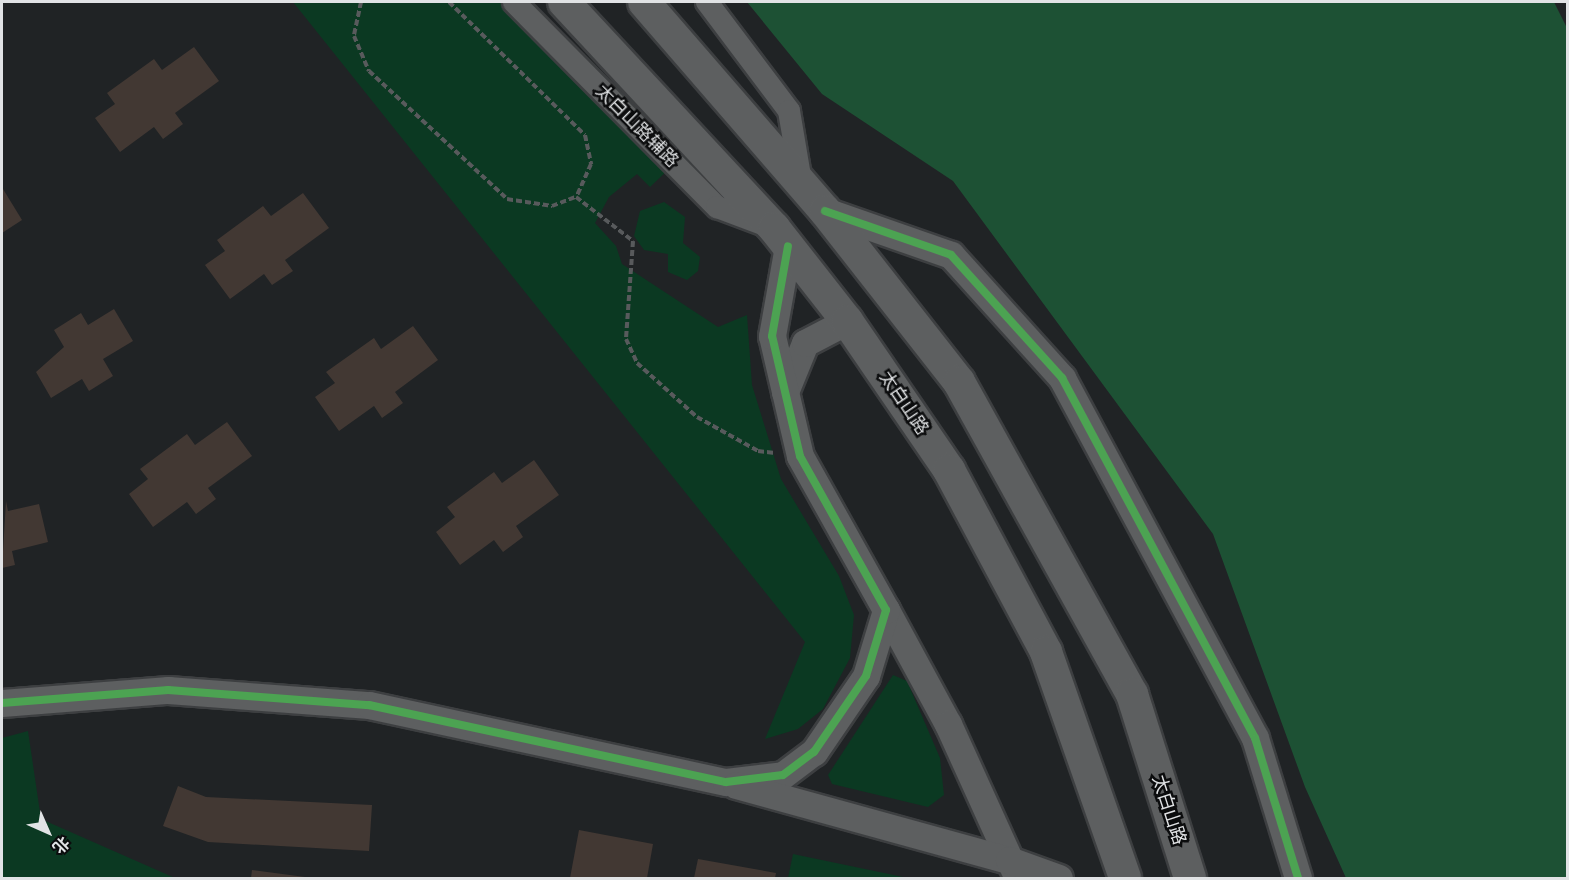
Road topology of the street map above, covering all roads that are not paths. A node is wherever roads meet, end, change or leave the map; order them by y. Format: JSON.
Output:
{"nodes":[{"id":1,"x":514,"y":2,"type":"edge"},
{"id":2,"x":564,"y":2,"type":"edge"},
{"id":3,"x":644,"y":2,"type":"edge"},
{"id":4,"x":707,"y":2,"type":"edge"},
{"id":5,"x":801,"y":183,"type":"junction"},
{"id":6,"x":825,"y":211,"type":"junction"},
{"id":7,"x":781,"y":237,"type":"junction"},
{"id":8,"x":848,"y":321,"type":"junction"},
{"id":9,"x":784,"y":392,"type":"junction"},
{"id":10,"x":886,"y":610,"type":"junction"},
{"id":11,"x":2,"y":704,"type":"edge"},
{"id":12,"x":726,"y":782,"type":"junction"},
{"id":13,"x":1013,"y":869,"type":"edge"},
{"id":14,"x":1059,"y":879,"type":"edge"},
{"id":15,"x":1125,"y":879,"type":"edge"},
{"id":16,"x":1190,"y":879,"type":"edge"},
{"id":17,"x":1298,"y":879,"type":"edge"}],
"edges":[{"from":1,"to":7,"type":"street","name":"太白山路辅路"},
{"from":2,"to":7,"type":"main road","name":"太白山路"},
{"from":3,"to":5,"type":"main road","name":"太白山路"},
{"from":4,"to":5,"type":"street"},
{"from":5,"to":6,"type":"main road","name":"太白山路"},
{"from":6,"to":16,"type":"main road","name":"太白山路"},
{"from":6,"to":17,"type":"street"},
{"from":7,"to":8,"type":"main road","name":"太白山路"},
{"from":7,"to":9,"type":"street"},
{"from":8,"to":9,"type":"street"},
{"from":8,"to":15,"type":"main road","name":"太白山路"},
{"from":9,"to":10,"type":"street"},
{"from":10,"to":12,"type":"street"},
{"from":10,"to":13,"type":"street"},
{"from":11,"to":12,"type":"street"},
{"from":12,"to":13,"type":"street"},
{"from":13,"to":14,"type":"street"}]}
